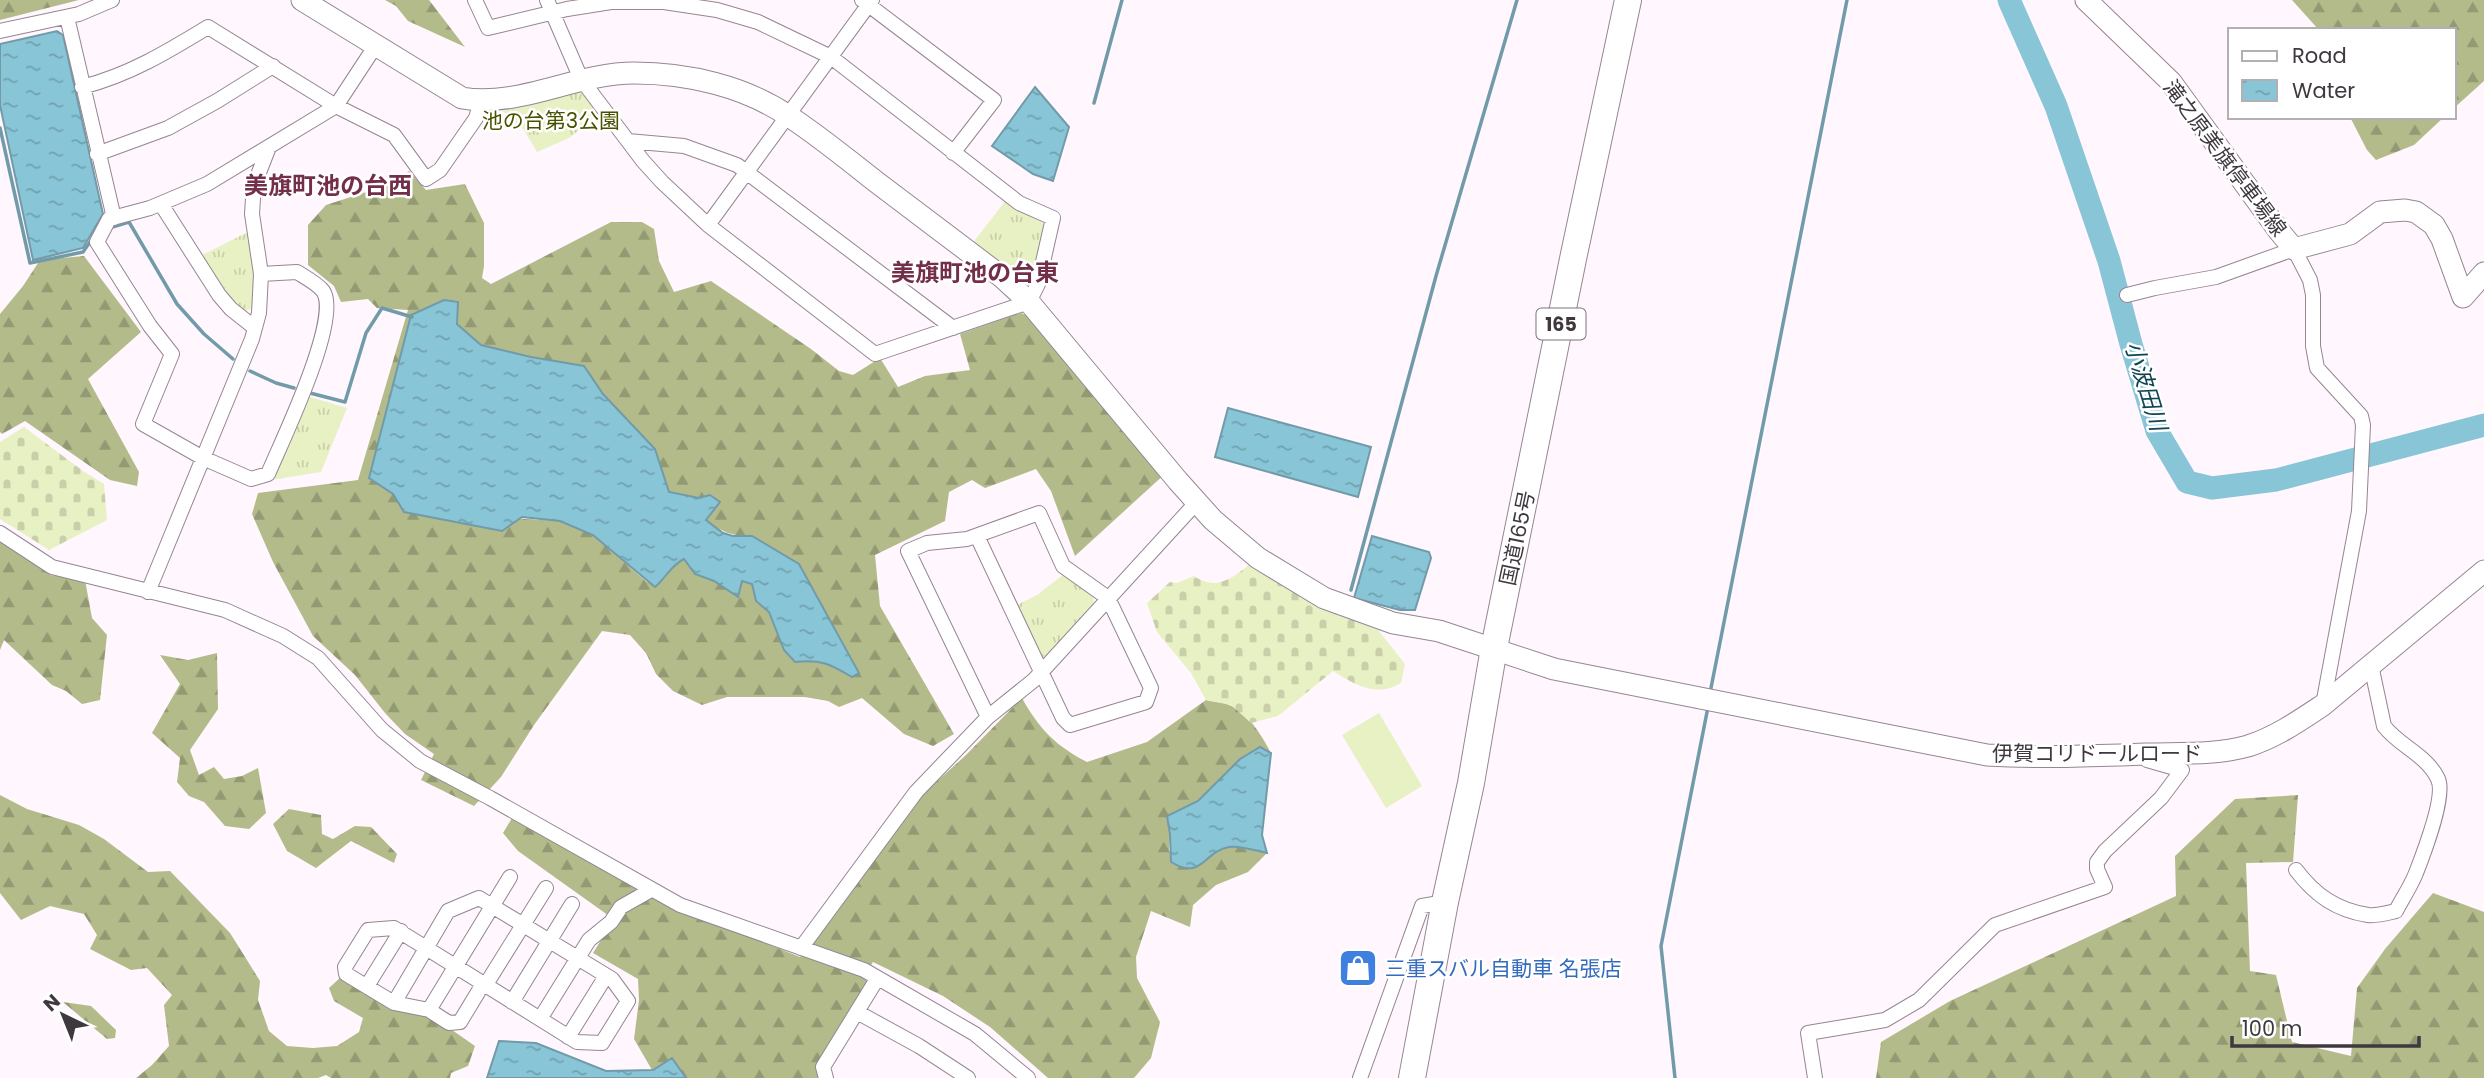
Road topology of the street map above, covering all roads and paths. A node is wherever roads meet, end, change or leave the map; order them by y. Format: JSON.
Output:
{"nodes":[{"id":1,"x":112,"y":0,"type":"edge"},
{"id":2,"x":302,"y":0,"type":"edge"},
{"id":3,"x":475,"y":0,"type":"edge"},
{"id":4,"x":1628,"y":0,"type":"edge"},
{"id":5,"x":2086,"y":0,"type":"edge"},
{"id":6,"x":867,"y":2,"type":"edge"},
{"id":7,"x":549,"y":6,"type":"edge"},
{"id":8,"x":66,"y":17,"type":"junction"},
{"id":9,"x":0,"y":31,"type":"edge"},
{"id":10,"x":376,"y":45,"type":"junction"},
{"id":11,"x":831,"y":57,"type":"junction"},
{"id":12,"x":273,"y":66,"type":"junction"},
{"id":13,"x":581,"y":79,"type":"junction"},
{"id":14,"x":82,"y":87,"type":"junction"},
{"id":15,"x":481,"y":101,"type":"junction"},
{"id":16,"x":336,"y":106,"type":"junction"},
{"id":17,"x":788,"y":115,"type":"junction"},
{"id":18,"x":628,"y":141,"type":"junction"},
{"id":19,"x":268,"y":147,"type":"junction"},
{"id":20,"x":953,"y":153,"type":"junction"},
{"id":21,"x":97,"y":154,"type":"junction"},
{"id":22,"x":748,"y":172,"type":"junction"},
{"id":23,"x":161,"y":204,"type":"junction"},
{"id":24,"x":111,"y":219,"type":"junction"},
{"id":25,"x":708,"y":225,"type":"junction"},
{"id":26,"x":2294,"y":249,"type":"junction"},
{"id":27,"x":2484,"y":273,"type":"edge"},
{"id":28,"x":261,"y":275,"type":"junction"},
{"id":29,"x":2127,"y":295,"type":"dead end"},
{"id":30,"x":1028,"y":302,"type":"junction"},
{"id":31,"x":255,"y":328,"type":"junction"},
{"id":32,"x":953,"y":328,"type":"junction"},
{"id":33,"x":203,"y":458,"type":"junction"},
{"id":34,"x":1196,"y":503,"type":"junction"},
{"id":35,"x":0,"y":533,"type":"edge"},
{"id":36,"x":977,"y":536,"type":"junction"},
{"id":37,"x":2484,"y":571,"type":"edge"},
{"id":38,"x":148,"y":592,"type":"junction"},
{"id":39,"x":1108,"y":598,"type":"junction"},
{"id":40,"x":1494,"y":648,"type":"junction"},
{"id":41,"x":2371,"y":665,"type":"junction"},
{"id":42,"x":1041,"y":672,"type":"junction"},
{"id":43,"x":2323,"y":705,"type":"junction"},
{"id":44,"x":988,"y":717,"type":"junction"},
{"id":45,"x":2129,"y":755,"type":"junction"},
{"id":46,"x":2296,"y":870,"type":"dead end"},
{"id":47,"x":510,"y":877,"type":"dead end"},
{"id":48,"x":546,"y":888,"type":"dead end"},
{"id":49,"x":651,"y":890,"type":"junction"},
{"id":50,"x":1445,"y":902,"type":"junction"},
{"id":51,"x":572,"y":904,"type":"dead end"},
{"id":52,"x":493,"y":906,"type":"junction"},
{"id":53,"x":523,"y":924,"type":"junction"},
{"id":54,"x":401,"y":931,"type":"junction"},
{"id":55,"x":550,"y":940,"type":"junction"},
{"id":56,"x":428,"y":948,"type":"junction"},
{"id":57,"x":801,"y":948,"type":"junction"},
{"id":58,"x":578,"y":958,"type":"junction"},
{"id":59,"x":455,"y":965,"type":"junction"},
{"id":60,"x":606,"y":975,"type":"junction"},
{"id":61,"x":877,"y":979,"type":"junction"},
{"id":62,"x":367,"y":986,"type":"junction"},
{"id":63,"x":485,"y":986,"type":"junction"},
{"id":64,"x":512,"y":1002,"type":"junction"},
{"id":65,"x":394,"y":1003,"type":"junction"},
{"id":66,"x":429,"y":1010,"type":"junction"},
{"id":67,"x":857,"y":1012,"type":"junction"},
{"id":68,"x":540,"y":1019,"type":"junction"},
{"id":69,"x":568,"y":1037,"type":"junction"},
{"id":70,"x":826,"y":1078,"type":"edge"},
{"id":71,"x":968,"y":1078,"type":"edge"},
{"id":72,"x":1028,"y":1078,"type":"edge"},
{"id":73,"x":1360,"y":1078,"type":"edge"},
{"id":74,"x":1412,"y":1078,"type":"edge"},
{"id":75,"x":1815,"y":1078,"type":"edge"}],
"edges":[{"from":1,"to":8,"type":"street"},
{"from":2,"to":10,"type":"street"},
{"from":3,"to":7,"type":"street"},
{"from":4,"to":40,"type":"highway","name":"国道165号","number":"165"},
{"from":5,"to":26,"type":"street","name":"滝之原美旗停車場線"},
{"from":6,"to":11,"type":"street"},
{"from":6,"to":20,"type":"street"},
{"from":7,"to":11,"type":"street"},
{"from":7,"to":13,"type":"street"},
{"from":8,"to":9,"type":"street"},
{"from":8,"to":14,"type":"street"},
{"from":10,"to":15,"type":"street"},
{"from":10,"to":16,"type":"street"},
{"from":11,"to":17,"type":"street"},
{"from":11,"to":20,"type":"street"},
{"from":12,"to":14,"type":"street"},
{"from":12,"to":16,"type":"street"},
{"from":12,"to":21,"type":"street"},
{"from":13,"to":15,"type":"street","name":"伊賀コリドールロード"},
{"from":13,"to":17,"type":"street","name":"伊賀コリドールロード"},
{"from":13,"to":18,"type":"street"},
{"from":14,"to":21,"type":"street"},
{"from":15,"to":16,"type":"street"},
{"from":16,"to":19,"type":"street"},
{"from":17,"to":22,"type":"street"},
{"from":17,"to":30,"type":"street","name":"伊賀コリドールロード"},
{"from":18,"to":22,"type":"street"},
{"from":18,"to":25,"type":"street"},
{"from":19,"to":23,"type":"street"},
{"from":19,"to":28,"type":"street"},
{"from":20,"to":30,"type":"street"},
{"from":21,"to":24,"type":"street"},
{"from":22,"to":25,"type":"street"},
{"from":22,"to":32,"type":"street"},
{"from":23,"to":24,"type":"street"},
{"from":23,"to":31,"type":"street"},
{"from":24,"to":33,"type":"street"},
{"from":25,"to":32,"type":"street"},
{"from":26,"to":27,"type":"street","name":"滝之原美旗停車場線"},
{"from":26,"to":29,"type":"street"},
{"from":26,"to":43,"type":"street"},
{"from":28,"to":31,"type":"street"},
{"from":28,"to":33,"type":"street"},
{"from":30,"to":32,"type":"street"},
{"from":30,"to":34,"type":"street","name":"伊賀コリドールロード"},
{"from":31,"to":33,"type":"street"},
{"from":33,"to":38,"type":"street"},
{"from":34,"to":39,"type":"street"},
{"from":34,"to":40,"type":"street","name":"伊賀コリドールロード"},
{"from":35,"to":38,"type":"street"},
{"from":36,"to":39,"type":"street"},
{"from":36,"to":42,"type":"street"},
{"from":36,"to":44,"type":"street"},
{"from":37,"to":41,"type":"street","name":"伊賀コリドールロード"},
{"from":38,"to":49,"type":"street"},
{"from":39,"to":42,"type":"street"},
{"from":39,"to":42,"type":"street"},
{"from":40,"to":45,"type":"street","name":"伊賀コリドールロード"},
{"from":40,"to":50,"type":"highway","name":"国道165号","number":"165"},
{"from":41,"to":43,"type":"street","name":"伊賀コリドールロード"},
{"from":41,"to":46,"type":"street"},
{"from":42,"to":44,"type":"street"},
{"from":43,"to":45,"type":"street","name":"伊賀コリドールロード"},
{"from":44,"to":57,"type":"street"},
{"from":45,"to":75,"type":"street"},
{"from":47,"to":52,"type":"street"},
{"from":48,"to":53,"type":"street"},
{"from":49,"to":57,"type":"street"},
{"from":49,"to":58,"type":"street"},
{"from":50,"to":73,"type":"street"},
{"from":50,"to":74,"type":"highway","name":"国道165号","number":"165"},
{"from":51,"to":55,"type":"street"},
{"from":52,"to":53,"type":"street"},
{"from":52,"to":56,"type":"street"},
{"from":52,"to":59,"type":"street"},
{"from":53,"to":55,"type":"street"},
{"from":53,"to":63,"type":"street"},
{"from":54,"to":56,"type":"street"},
{"from":54,"to":62,"type":"street"},
{"from":54,"to":62,"type":"street"},
{"from":55,"to":58,"type":"street"},
{"from":55,"to":64,"type":"street"},
{"from":56,"to":59,"type":"street"},
{"from":56,"to":65,"type":"street"},
{"from":57,"to":61,"type":"street"},
{"from":58,"to":60,"type":"street"},
{"from":58,"to":68,"type":"street"},
{"from":59,"to":63,"type":"street"},
{"from":59,"to":66,"type":"street"},
{"from":60,"to":69,"type":"street"},
{"from":60,"to":69,"type":"street"},
{"from":61,"to":67,"type":"street"},
{"from":61,"to":72,"type":"street"},
{"from":62,"to":65,"type":"street"},
{"from":63,"to":64,"type":"street"},
{"from":63,"to":66,"type":"street"},
{"from":64,"to":68,"type":"street"},
{"from":65,"to":66,"type":"street"},
{"from":67,"to":70,"type":"street"},
{"from":67,"to":71,"type":"street"},
{"from":68,"to":69,"type":"street"}]}
